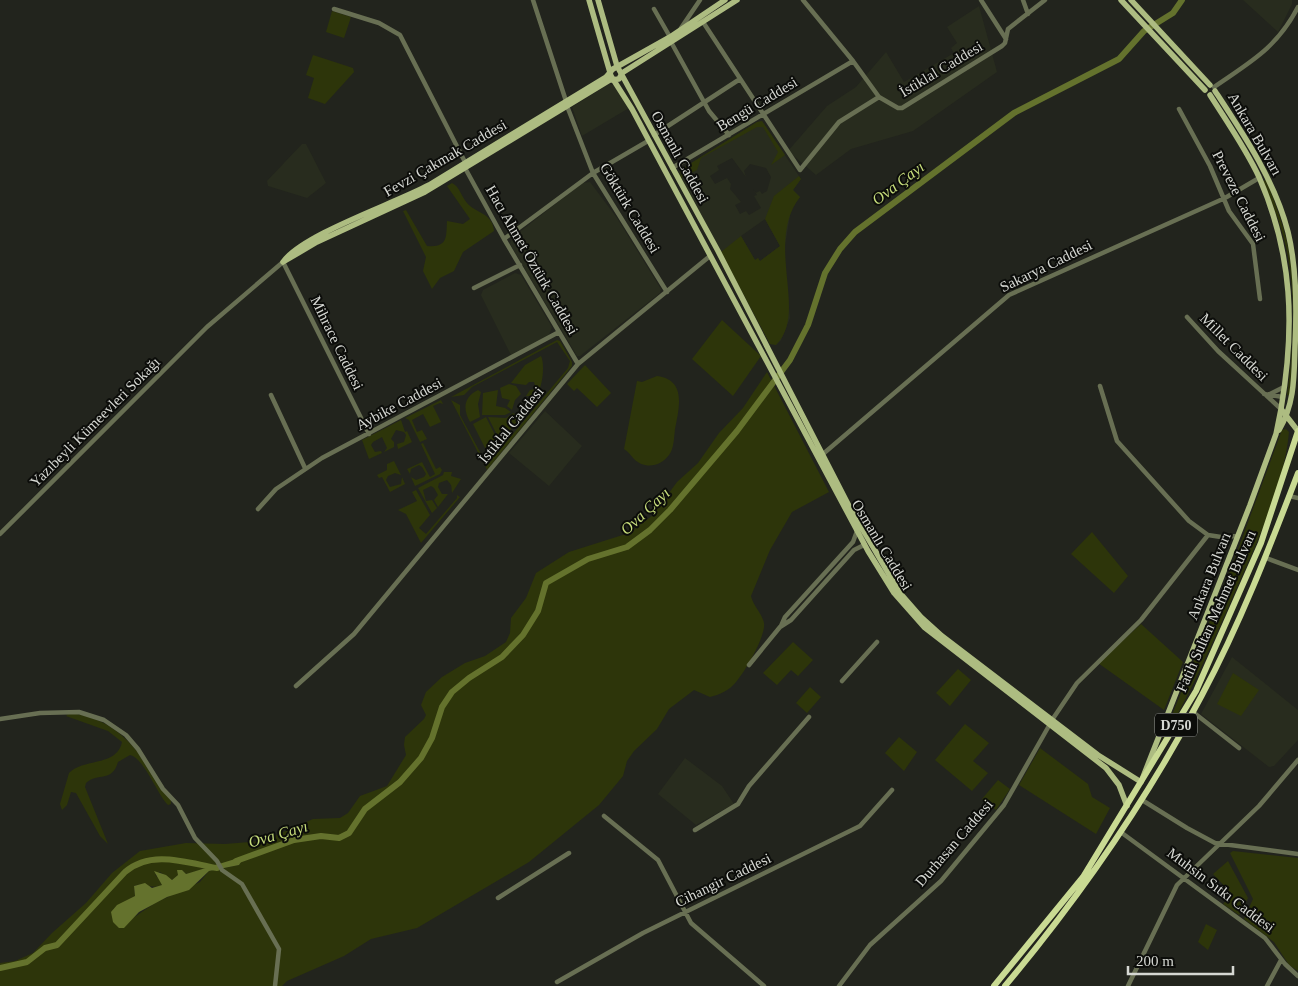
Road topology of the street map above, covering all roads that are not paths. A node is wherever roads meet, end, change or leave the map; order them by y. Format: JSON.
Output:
{"nodes":[{"id":1,"x":532,"y":0,"type":"edge"},
{"id":2,"x":589,"y":0,"type":"edge"},
{"id":3,"x":598,"y":0,"type":"edge"},
{"id":4,"x":700,"y":0,"type":"edge"},
{"id":5,"x":725,"y":0,"type":"edge"},
{"id":6,"x":736,"y":0,"type":"edge"},
{"id":7,"x":803,"y":0,"type":"edge"},
{"id":8,"x":982,"y":0,"type":"edge"},
{"id":9,"x":1023,"y":0,"type":"edge"},
{"id":10,"x":1044,"y":0,"type":"edge"},
{"id":11,"x":1121,"y":0,"type":"edge"},
{"id":12,"x":1131,"y":0,"type":"edge"},
{"id":13,"x":1298,"y":7,"type":"edge"},
{"id":14,"x":334,"y":9,"type":"dead end"},
{"id":15,"x":654,"y":9,"type":"dead end"},
{"id":16,"x":1028,"y":14,"type":"junction"},
{"id":17,"x":703,"y":22,"type":"junction"},
{"id":18,"x":680,"y":30,"type":"junction"},
{"id":19,"x":1006,"y":39,"type":"junction"},
{"id":20,"x":670,"y":40,"type":"junction"},
{"id":21,"x":1166,"y":41,"type":"junction"},
{"id":22,"x":854,"y":60,"type":"junction"},
{"id":23,"x":620,"y":71,"type":"junction"},
{"id":24,"x":611,"y":72,"type":"junction"},
{"id":25,"x":614,"y":79,"type":"junction"},
{"id":26,"x":740,"y":79,"type":"junction"},
{"id":27,"x":1211,"y":90,"type":"junction"},
{"id":28,"x":879,"y":97,"type":"junction"},
{"id":29,"x":567,"y":103,"type":"junction"},
{"id":30,"x":704,"y":103,"type":"junction"},
{"id":31,"x":1179,"y":109,"type":"dead end"},
{"id":32,"x":763,"y":115,"type":"junction"},
{"id":33,"x":1243,"y":134,"type":"junction"},
{"id":34,"x":654,"y":135,"type":"junction"},
{"id":35,"x":728,"y":135,"type":"junction"},
{"id":36,"x":1236,"y":137,"type":"junction"},
{"id":37,"x":648,"y":142,"type":"junction"},
{"id":38,"x":465,"y":165,"type":"junction"},
{"id":39,"x":672,"y":168,"type":"junction"},
{"id":40,"x":593,"y":174,"type":"junction"},
{"id":41,"x":1266,"y":175,"type":"junction"},
{"id":42,"x":1259,"y":178,"type":"junction"},
{"id":43,"x":1225,"y":198,"type":"junction"},
{"id":44,"x":504,"y":239,"type":"junction"},
{"id":45,"x":718,"y":252,"type":"junction"},
{"id":46,"x":710,"y":256,"type":"junction"},
{"id":47,"x":284,"y":262,"type":"junction"},
{"id":48,"x":520,"y":265,"type":"junction"},
{"id":49,"x":474,"y":288,"type":"dead end"},
{"id":50,"x":667,"y":292,"type":"junction"},
{"id":51,"x":1260,"y":299,"type":"dead end"},
{"id":52,"x":1187,"y":317,"type":"dead end"},
{"id":53,"x":207,"y":326,"type":"joint"},
{"id":54,"x":559,"y":332,"type":"junction"},
{"id":55,"x":578,"y":364,"type":"junction"},
{"id":56,"x":1100,"y":386,"type":"dead end"},
{"id":57,"x":1284,"y":387,"type":"junction"},
{"id":58,"x":1263,"y":394,"type":"junction"},
{"id":59,"x":1269,"y":394,"type":"junction"},
{"id":60,"x":270,"y":395,"type":"dead end"},
{"id":61,"x":1295,"y":396,"type":"edge"},
{"id":62,"x":1283,"y":397,"type":"junction"},
{"id":63,"x":1281,"y":409,"type":"junction"},
{"id":64,"x":1288,"y":416,"type":"junction"},
{"id":65,"x":1298,"y":431,"type":"edge"},
{"id":66,"x":369,"y":434,"type":"junction"},
{"id":67,"x":1276,"y":434,"type":"junction"},
{"id":68,"x":823,"y":454,"type":"junction"},
{"id":69,"x":305,"y":468,"type":"junction"},
{"id":70,"x":1298,"y":473,"type":"edge"},
{"id":71,"x":1289,"y":496,"type":"junction"},
{"id":72,"x":1298,"y":498,"type":"edge"},
{"id":73,"x":258,"y":509,"type":"dead end"},
{"id":74,"x":857,"y":531,"type":"junction"},
{"id":75,"x":0,"y":534,"type":"edge"},
{"id":76,"x":1208,"y":535,"type":"junction"},
{"id":77,"x":1238,"y":536,"type":"junction"},
{"id":78,"x":864,"y":544,"type":"junction"},
{"id":79,"x":1266,"y":558,"type":"junction"},
{"id":80,"x":1298,"y":570,"type":"edge"},
{"id":81,"x":780,"y":627,"type":"junction"},
{"id":82,"x":877,"y":642,"type":"dead end"},
{"id":83,"x":749,"y":665,"type":"dead end"},
{"id":84,"x":842,"y":681,"type":"dead end"},
{"id":85,"x":296,"y":686,"type":"dead end"},
{"id":86,"x":1193,"y":712,"type":"junction"},
{"id":87,"x":809,"y":718,"type":"dead end"},
{"id":88,"x":0,"y":719,"type":"edge"},
{"id":89,"x":1051,"y":722,"type":"junction"},
{"id":90,"x":1239,"y":748,"type":"dead end"},
{"id":91,"x":1298,"y":760,"type":"edge"},
{"id":92,"x":1141,"y":782,"type":"junction"},
{"id":93,"x":892,"y":790,"type":"dead end"},
{"id":94,"x":1142,"y":800,"type":"junction"},
{"id":95,"x":1127,"y":806,"type":"junction"},
{"id":96,"x":604,"y":816,"type":"dead end"},
{"id":97,"x":695,"y":830,"type":"dead end"},
{"id":98,"x":1122,"y":833,"type":"junction"},
{"id":99,"x":1218,"y":844,"type":"junction"},
{"id":100,"x":569,"y":853,"type":"dead end"},
{"id":101,"x":1298,"y":854,"type":"edge"},
{"id":102,"x":1184,"y":877,"type":"junction"},
{"id":103,"x":498,"y":898,"type":"dead end"},
{"id":104,"x":685,"y":913,"type":"junction"},
{"id":105,"x":1282,"y":960,"type":"junction"},
{"id":106,"x":1298,"y":976,"type":"edge"},
{"id":107,"x":557,"y":982,"type":"dead end"},
{"id":108,"x":275,"y":986,"type":"edge"},
{"id":109,"x":764,"y":986,"type":"edge"},
{"id":110,"x":839,"y":986,"type":"edge"},
{"id":111,"x":994,"y":986,"type":"edge"},
{"id":112,"x":1005,"y":986,"type":"edge"},
{"id":113,"x":1128,"y":986,"type":"edge"},
{"id":114,"x":1267,"y":986,"type":"edge"}],
"edges":[{"from":1,"to":29,"type":"street","name":"Göktürk Caddesi"},
{"from":2,"to":24,"type":"main road"},
{"from":3,"to":23,"type":"main road","name":"Osmanlı Caddesi"},
{"from":4,"to":18,"type":"street"},
{"from":5,"to":18,"type":"main road"},
{"from":6,"to":17,"type":"main road"},
{"from":7,"to":22,"type":"street"},
{"from":8,"to":19,"type":"street"},
{"from":9,"to":16,"type":"street"},
{"from":10,"to":16,"type":"street","name":"İstiklal Caddesi"},
{"from":11,"to":21,"type":"main road","name":"Ankara Bulvarı"},
{"from":12,"to":21,"type":"main road"},
{"from":13,"to":27,"type":"street"},
{"from":14,"to":38,"type":"street","name":"Hacı Ahmet Öztürk Caddesi"},
{"from":15,"to":20,"type":"street"},
{"from":16,"to":19,"type":"street","name":"İstiklal Caddesi"},
{"from":17,"to":20,"type":"main road"},
{"from":17,"to":26,"type":"street"},
{"from":18,"to":20,"type":"main road"},
{"from":19,"to":28,"type":"street","name":"İstiklal Caddesi"},
{"from":20,"to":23,"type":"main road"},
{"from":20,"to":30,"type":"street"},
{"from":21,"to":27,"type":"main road","name":"Ankara Bulvarı"},
{"from":22,"to":28,"type":"street"},
{"from":22,"to":32,"type":"street","name":"Bengü Caddesi"},
{"from":23,"to":24,"type":"main road","name":"Fevzi Çakmak Caddesi"},
{"from":23,"to":25,"type":"main road","name":"Fevzi Çakmak Caddesi"},
{"from":23,"to":34,"type":"main road","name":"Osmanlı Caddesi"},
{"from":24,"to":25,"type":"main road","name":"Osmanlı Caddesi"},
{"from":24,"to":29,"type":"main road","name":"Fevzi Çakmak Caddesi"},
{"from":25,"to":29,"type":"main road","name":"Fevzi Çakmak Caddesi"},
{"from":25,"to":37,"type":"main road","name":"Osmanlı Caddesi"},
{"from":26,"to":30,"type":"street"},
{"from":26,"to":32,"type":"street"},
{"from":27,"to":33,"type":"main road","name":"Ankara Bulvarı"},
{"from":27,"to":36,"type":"main road","name":"Ankara Bulvarı"},
{"from":28,"to":32,"type":"street","name":"İstiklal Caddesi"},
{"from":29,"to":38,"type":"main road","name":"Fevzi Çakmak Caddesi"},
{"from":29,"to":40,"type":"street","name":"Göktürk Caddesi"},
{"from":30,"to":34,"type":"street"},
{"from":30,"to":35,"type":"street"},
{"from":31,"to":43,"type":"street","name":"Preveze Caddesi"},
{"from":32,"to":35,"type":"street","name":"Bengü Caddesi"},
{"from":33,"to":36,"type":"main road"},
{"from":33,"to":41,"type":"main road","name":"Ankara Bulvarı"},
{"from":34,"to":39,"type":"main road","name":"Osmanlı Caddesi"},
{"from":35,"to":39,"type":"street","name":"Bengü Caddesi"},
{"from":36,"to":42,"type":"main road","name":"Ankara Bulvarı"},
{"from":37,"to":40,"type":"street"},
{"from":37,"to":46,"type":"main road","name":"Osmanlı Caddesi"},
{"from":38,"to":44,"type":"street","name":"Hacı Ahmet Öztürk Caddesi"},
{"from":38,"to":47,"type":"main road","name":"Fevzi Çakmak Caddesi"},
{"from":39,"to":45,"type":"main road","name":"Osmanlı Caddesi"},
{"from":40,"to":44,"type":"street"},
{"from":40,"to":50,"type":"street","name":"Göktürk Caddesi"},
{"from":41,"to":42,"type":"main road"},
{"from":41,"to":61,"type":"main road","name":"Ankara Bulvarı"},
{"from":42,"to":43,"type":"street","name":"Sakarya Caddesi"},
{"from":42,"to":57,"type":"main road","name":"Ankara Bulvarı"},
{"from":43,"to":51,"type":"street","name":"Preveze Caddesi"},
{"from":43,"to":68,"type":"street","name":"Sakarya Caddesi"},
{"from":44,"to":48,"type":"street","name":"Hacı Ahmet Öztürk Caddesi"},
{"from":45,"to":46,"type":"main road"},
{"from":45,"to":68,"type":"main road","name":"Osmanlı Caddesi"},
{"from":46,"to":50,"type":"street","name":"İstiklal Caddesi"},
{"from":46,"to":74,"type":"main road","name":"Osmanlı Caddesi"},
{"from":47,"to":53,"type":"street","name":"Fevzi Çakmak Caddesi"},
{"from":47,"to":66,"type":"street","name":"Mihrace Caddesi"},
{"from":48,"to":49,"type":"street"},
{"from":48,"to":54,"type":"street","name":"Hacı Ahmet Öztürk Caddesi"},
{"from":50,"to":55,"type":"street","name":"İstiklal Caddesi"},
{"from":52,"to":58,"type":"street","name":"Millet Caddesi"},
{"from":53,"to":75,"type":"street","name":"Yazıbeyli Kümeevleri Sokağı"},
{"from":54,"to":55,"type":"street","name":"Hacı Ahmet Öztürk Caddesi"},
{"from":54,"to":66,"type":"street","name":"Aybike Caddesi"},
{"from":55,"to":85,"type":"street","name":"İstiklal Caddesi"},
{"from":56,"to":76,"type":"street"},
{"from":57,"to":59,"type":"street","name":"Millet Caddesi"},
{"from":57,"to":62,"type":"main road","name":"Ankara Bulvarı"},
{"from":58,"to":59,"type":"street","name":"Millet Caddesi"},
{"from":58,"to":63,"type":"street","name":"Millet Caddesi"},
{"from":59,"to":62,"type":"street","name":"Millet Caddesi"},
{"from":60,"to":69,"type":"street"},
{"from":61,"to":62,"type":"main road"},
{"from":61,"to":64,"type":"main road","name":"Ankara Bulvarı"},
{"from":62,"to":63,"type":"main road","name":"Ankara Bulvarı"},
{"from":63,"to":64,"type":"main road"},
{"from":63,"to":67,"type":"main road","name":"Ankara Bulvarı"},
{"from":64,"to":65,"type":"main road"},
{"from":64,"to":67,"type":"main road","name":"Ankara Bulvarı"},
{"from":65,"to":92,"type":"highway","name":"Fatih Sultan Mehmet Bulvarı","number":"D750"},
{"from":66,"to":69,"type":"street","name":"Aybike Caddesi"},
{"from":67,"to":77,"type":"main road","name":"Ankara Bulvarı"},
{"from":68,"to":89,"type":"main road","name":"Osmanlı Caddesi"},
{"from":69,"to":73,"type":"street","name":"Aybike Caddesi"},
{"from":70,"to":71,"type":"highway","name":"Fatih Sultan Mehmet Bulvarı","number":"D750"},
{"from":71,"to":72,"type":"street"},
{"from":71,"to":79,"type":"highway","name":"Fatih Sultan Mehmet Bulvarı","number":"D750"},
{"from":74,"to":78,"type":"main road","name":"Osmanlı Caddesi"},
{"from":74,"to":81,"type":"street"},
{"from":76,"to":77,"type":"street"},
{"from":76,"to":89,"type":"street","name":"Durhasan Caddesi"},
{"from":77,"to":92,"type":"main road","name":"Ankara Bulvarı"},
{"from":78,"to":81,"type":"street"},
{"from":78,"to":89,"type":"main road","name":"Osmanlı Caddesi"},
{"from":79,"to":80,"type":"street"},
{"from":79,"to":86,"type":"highway","name":"Fatih Sultan Mehmet Bulvarı","number":"D750"},
{"from":81,"to":83,"type":"street"},
{"from":82,"to":84,"type":"street"},
{"from":86,"to":90,"type":"street"},
{"from":86,"to":94,"type":"highway","name":"Fatih Sultan Mehmet Bulvarı","number":"D750"},
{"from":87,"to":97,"type":"street"},
{"from":88,"to":108,"type":"street"},
{"from":89,"to":92,"type":"main road","name":"Osmanlı Caddesi"},
{"from":89,"to":95,"type":"main road","name":"Osmanlı Caddesi"},
{"from":89,"to":110,"type":"street","name":"Durhasan Caddesi"},
{"from":91,"to":99,"type":"street"},
{"from":92,"to":95,"type":"highway","name":"Fatih Sultan Mehmet Bulvarı","number":"D750"},
{"from":93,"to":104,"type":"street","name":"Cihangir Caddesi"},
{"from":94,"to":98,"type":"highway","name":"Fatih Sultan Mehmet Bulvarı","number":"D750"},
{"from":94,"to":99,"type":"street"},
{"from":95,"to":111,"type":"highway","name":"Fatih Sultan Mehmet Bulvarı","number":"D750"},
{"from":96,"to":104,"type":"street"},
{"from":98,"to":102,"type":"street","name":"Muhsin Sıtkı Caddesi"},
{"from":98,"to":112,"type":"highway","name":"Fatih Sultan Mehmet Bulvarı","number":"D750"},
{"from":99,"to":101,"type":"street"},
{"from":99,"to":102,"type":"street"},
{"from":100,"to":103,"type":"street"},
{"from":102,"to":105,"type":"street","name":"Muhsin Sıtkı Caddesi"},
{"from":102,"to":113,"type":"street"},
{"from":104,"to":107,"type":"street","name":"Cihangir Caddesi"},
{"from":104,"to":109,"type":"street"},
{"from":105,"to":106,"type":"street","name":"Muhsin Sıtkı Caddesi"},
{"from":105,"to":114,"type":"street"}]}
